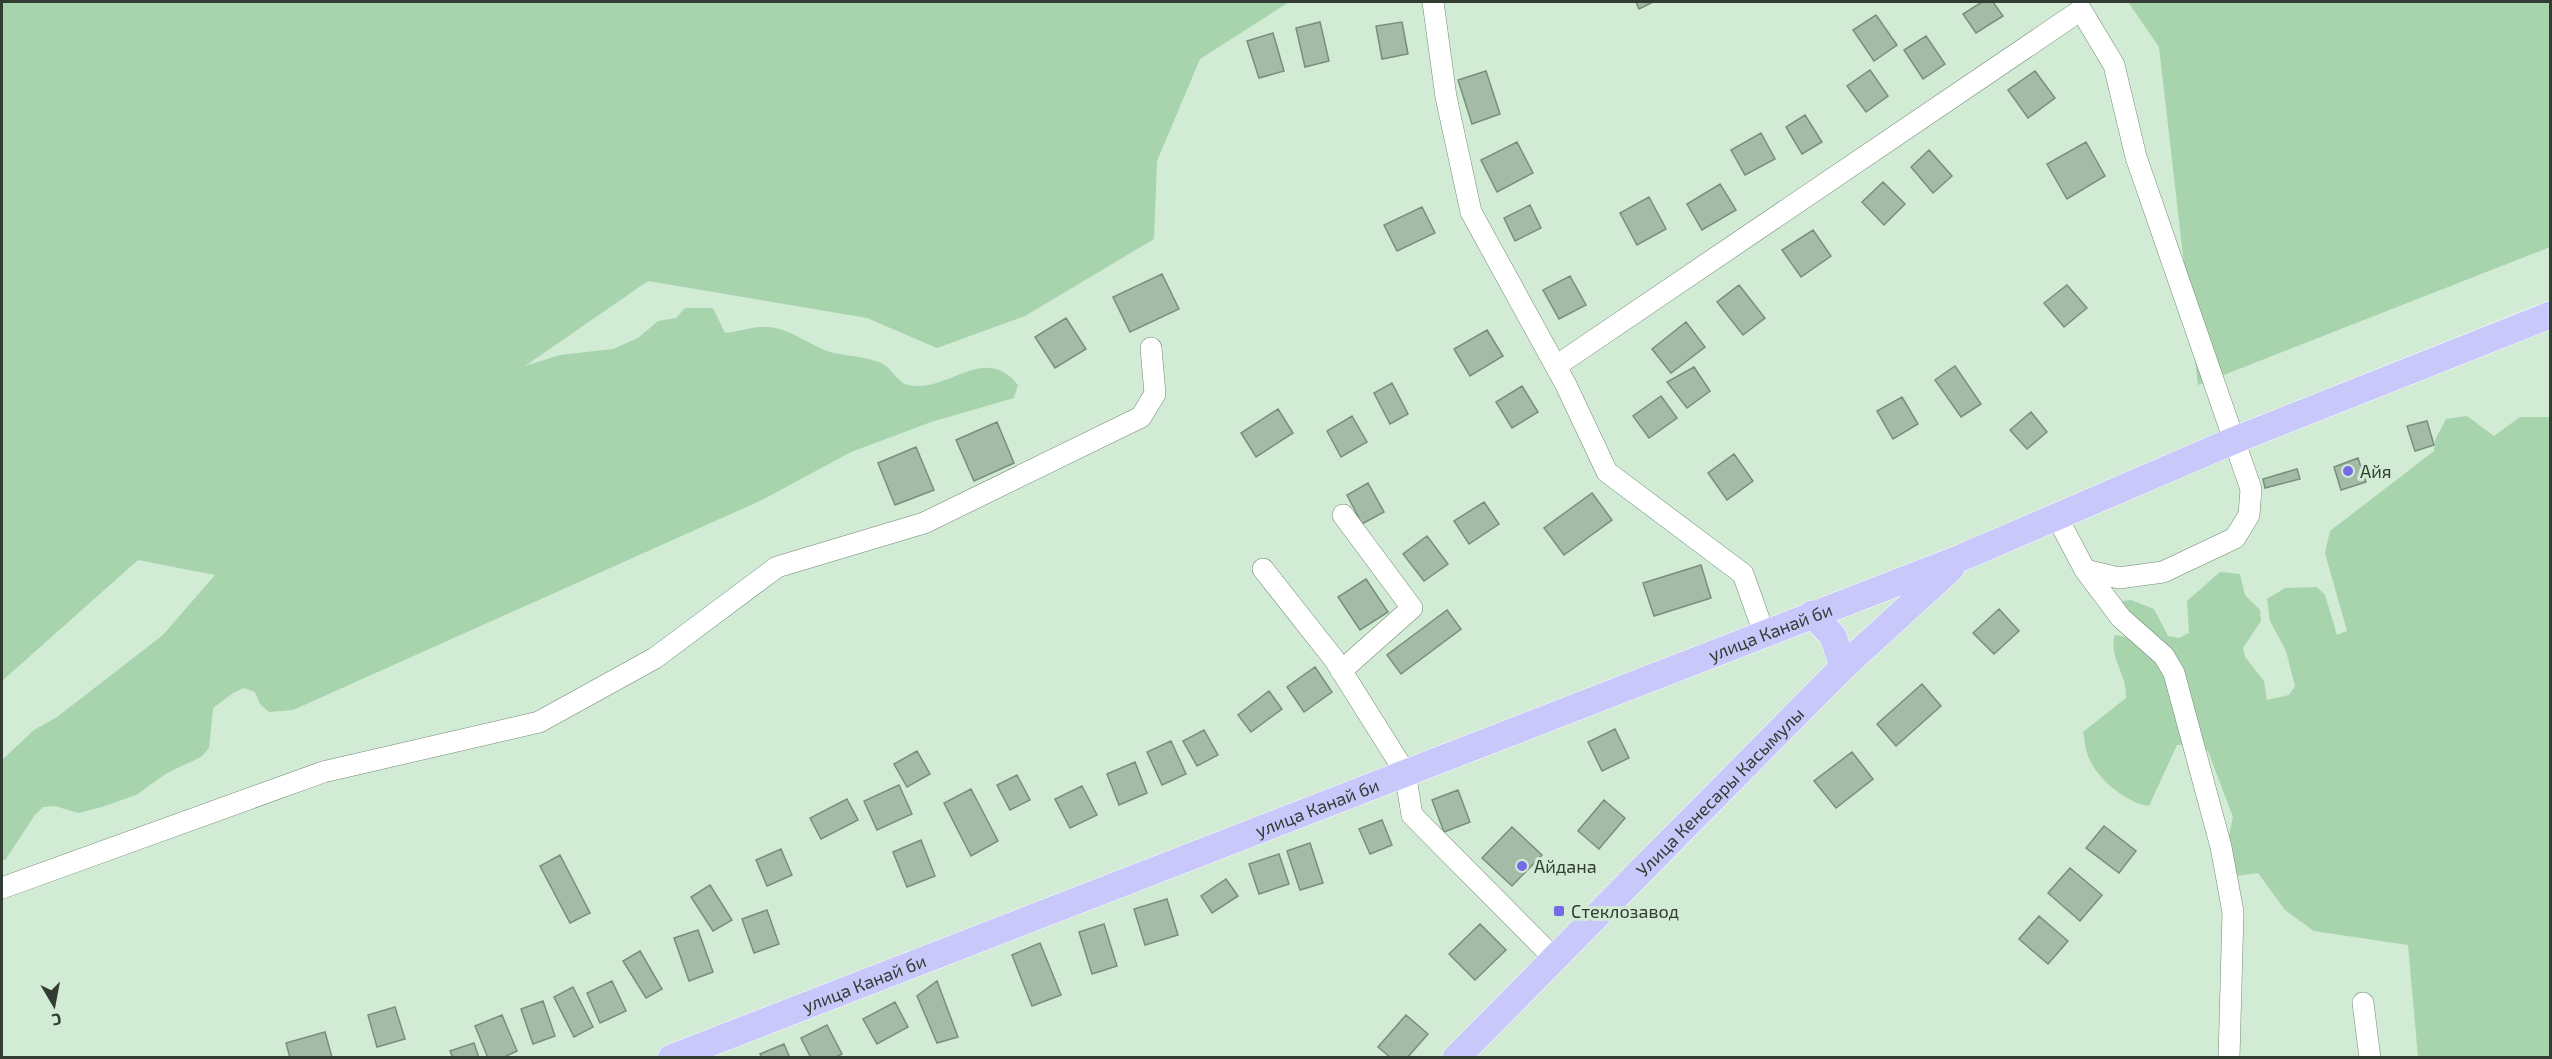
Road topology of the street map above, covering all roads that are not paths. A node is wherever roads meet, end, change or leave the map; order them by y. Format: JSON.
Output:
{"nodes":[{"id":1,"x":1433,"y":2,"type":"edge"},
{"id":2,"x":2081,"y":6,"type":"edge"},
{"id":3,"x":2550,"y":315,"type":"edge"},
{"id":4,"x":1151,"y":348,"type":"dead end"},
{"id":5,"x":1556,"y":366,"type":"junction"},
{"id":6,"x":2235,"y":440,"type":"junction"},
{"id":7,"x":1343,"y":515,"type":"dead end"},
{"id":8,"x":2057,"y":517,"type":"junction"},
{"id":9,"x":1963,"y":557,"type":"junction"},
{"id":10,"x":1263,"y":569,"type":"dead end"},
{"id":11,"x":2085,"y":570,"type":"junction"},
{"id":12,"x":1812,"y":614,"type":"junction"},
{"id":13,"x":1764,"y":633,"type":"junction"},
{"id":14,"x":1843,"y":667,"type":"junction"},
{"id":15,"x":1341,"y":671,"type":"junction"},
{"id":16,"x":1405,"y":772,"type":"junction"},
{"id":17,"x":2,"y":888,"type":"edge"},
{"id":18,"x":1554,"y":958,"type":"junction"},
{"id":19,"x":2363,"y":1003,"type":"dead end"},
{"id":20,"x":671,"y":1058,"type":"edge"},
{"id":21,"x":1456,"y":1058,"type":"edge"},
{"id":22,"x":2229,"y":1058,"type":"edge"},
{"id":23,"x":2370,"y":1058,"type":"edge"}],
"edges":[{"from":1,"to":5,"type":"lane"},
{"from":2,"to":5,"type":"lane"},
{"from":2,"to":6,"type":"lane"},
{"from":3,"to":6,"type":"main road","name":"улица Канай би"},
{"from":4,"to":17,"type":"lane"},
{"from":5,"to":13,"type":"lane"},
{"from":6,"to":8,"type":"main road","name":"улица Канай би"},
{"from":6,"to":11,"type":"lane"},
{"from":7,"to":15,"type":"lane"},
{"from":8,"to":9,"type":"main road","name":"улица Канай би"},
{"from":8,"to":11,"type":"lane"},
{"from":9,"to":12,"type":"main road","name":"улица Канай би"},
{"from":9,"to":14,"type":"main road","name":"Улица Кенесары Касымулы"},
{"from":10,"to":15,"type":"lane"},
{"from":11,"to":22,"type":"lane"},
{"from":12,"to":13,"type":"main road","name":"улица Канай би"},
{"from":12,"to":14,"type":"main road"},
{"from":13,"to":16,"type":"main road","name":"улица Канай би"},
{"from":14,"to":18,"type":"main road","name":"Улица Кенесары Касымулы"},
{"from":15,"to":16,"type":"lane"},
{"from":16,"to":18,"type":"lane"},
{"from":16,"to":20,"type":"main road","name":"улица Канай би"},
{"from":18,"to":21,"type":"main road","name":"Улица Кенесары Касымулы"},
{"from":19,"to":23,"type":"lane"}]}
